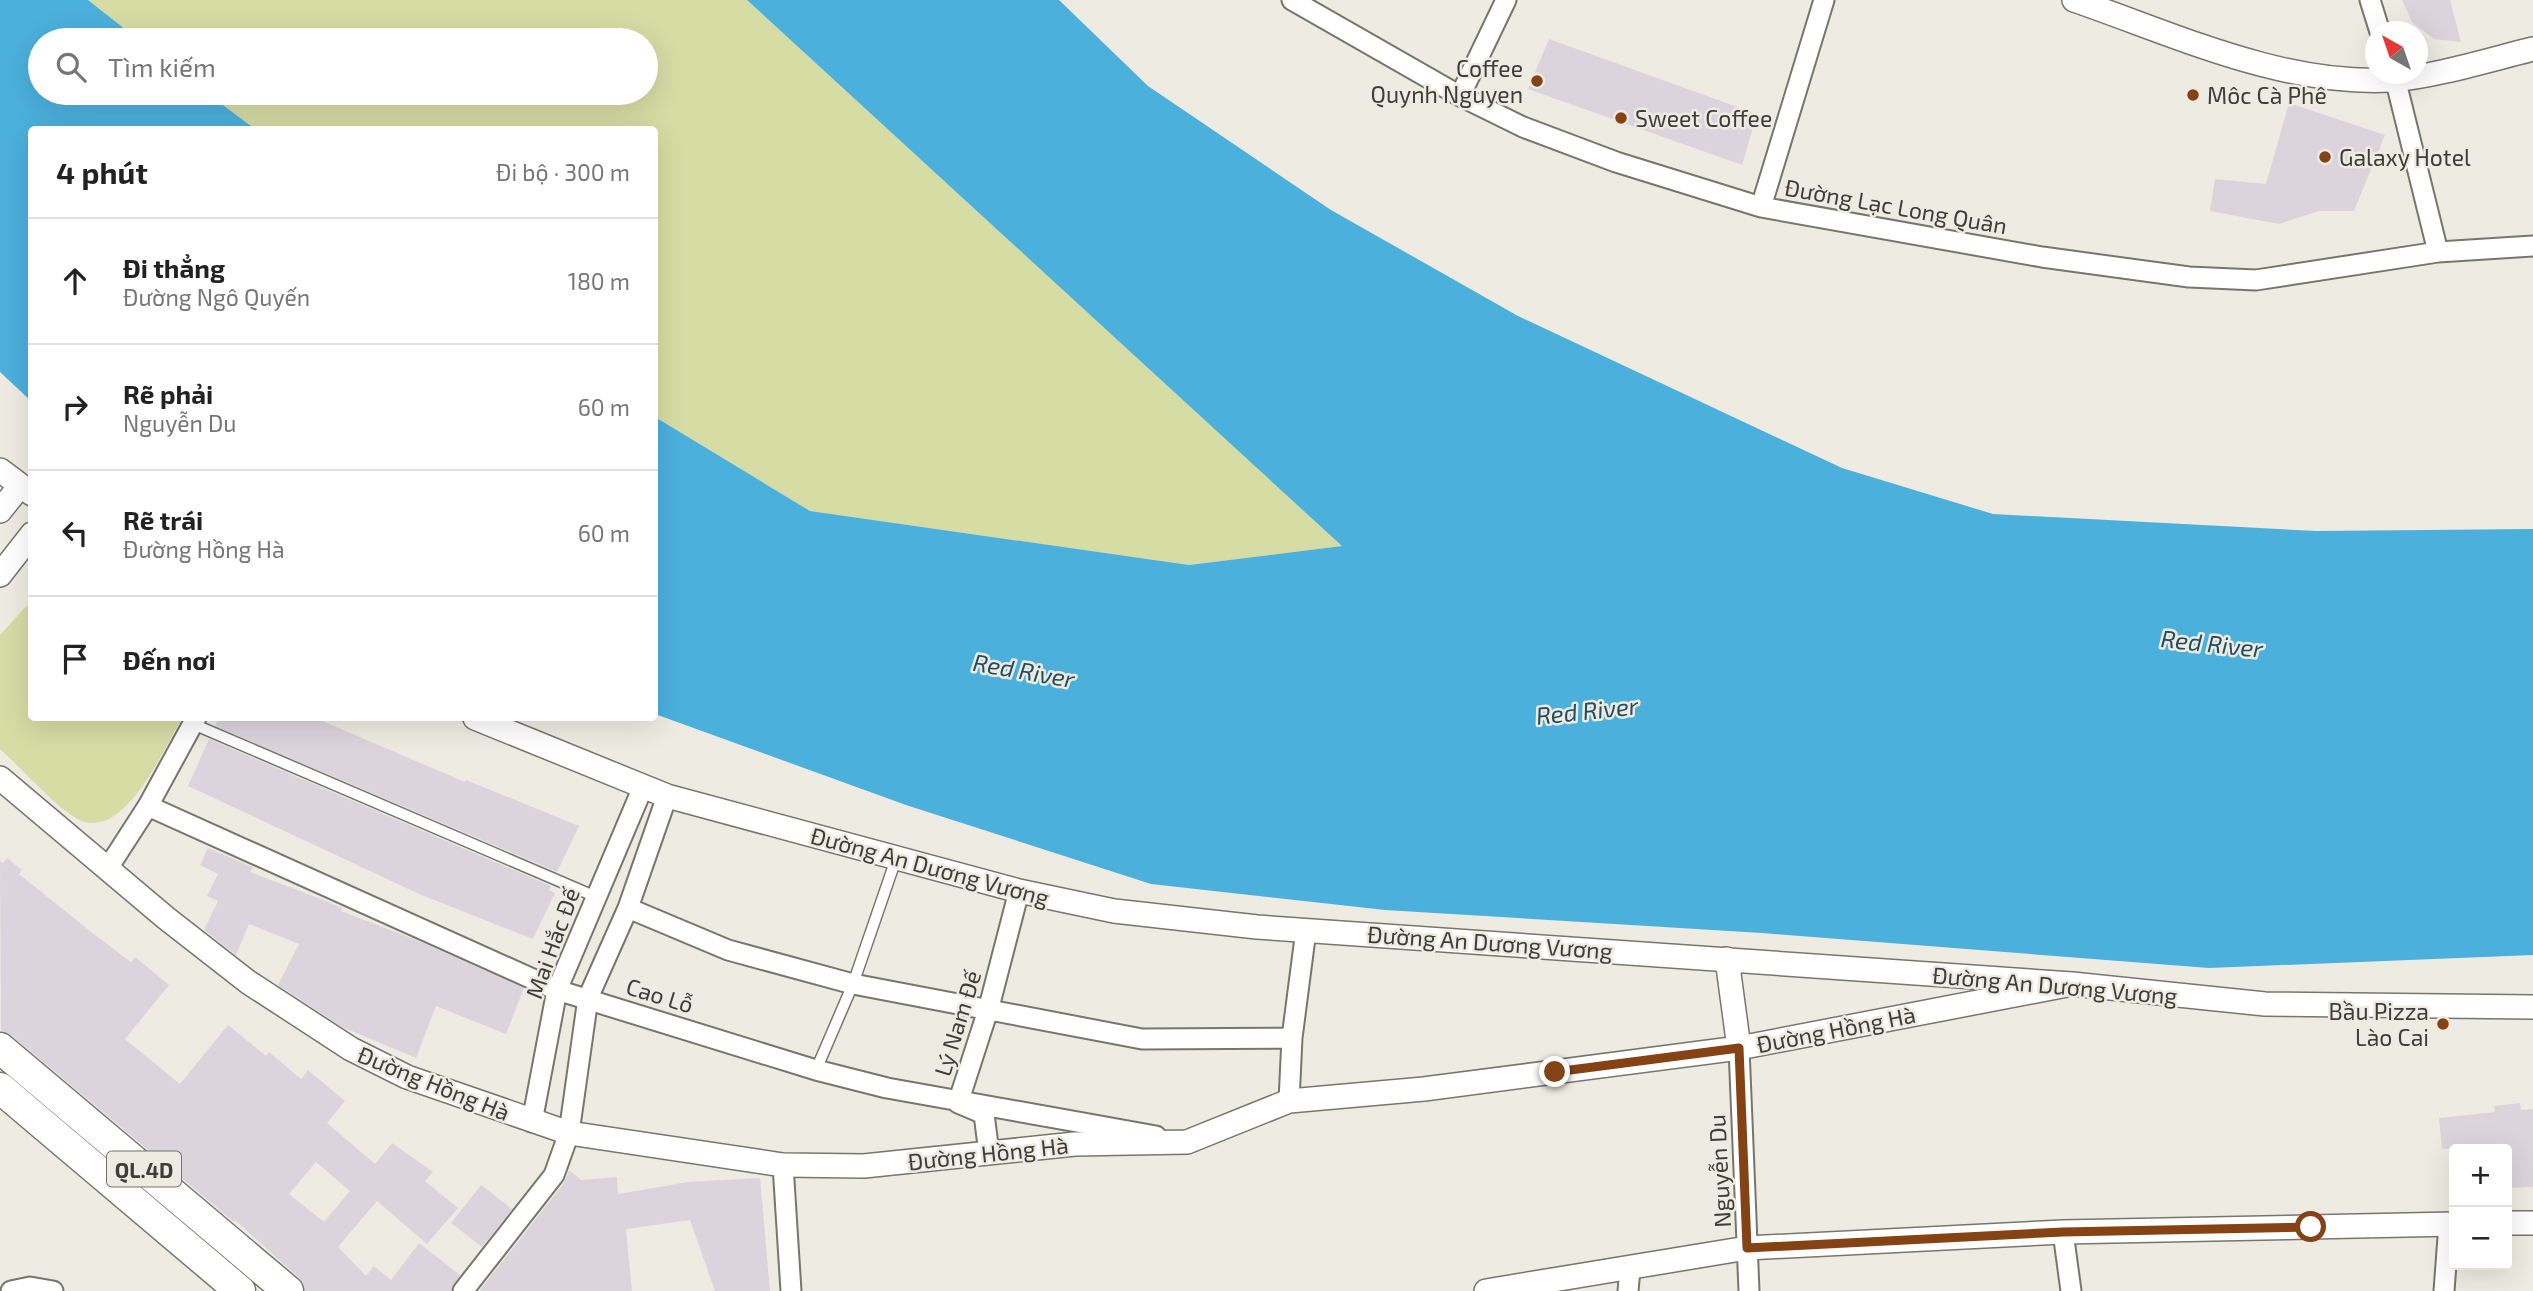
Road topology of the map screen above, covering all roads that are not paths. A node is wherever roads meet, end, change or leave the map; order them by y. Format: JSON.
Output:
{"nodes":[{"id":1,"x":1292,"y":0,"type":"edge"},
{"id":2,"x":1506,"y":0,"type":"edge"},
{"id":3,"x":1824,"y":0,"type":"edge"},
{"id":4,"x":2074,"y":0,"type":"edge"},
{"id":5,"x":2370,"y":0,"type":"edge"},
{"id":6,"x":2377,"y":21,"type":"edge"},
{"id":7,"x":2533,"y":49,"type":"edge"},
{"id":8,"x":2428,"y":70,"type":"edge"},
{"id":9,"x":2365,"y":78,"type":"edge"},
{"id":10,"x":2397,"y":84,"type":"edge"},
{"id":11,"x":1460,"y":96,"type":"junction"},
{"id":12,"x":1761,"y":207,"type":"junction"},
{"id":13,"x":2533,"y":246,"type":"edge"},
{"id":14,"x":2438,"y":253,"type":"junction"},
{"id":15,"x":0,"y":470,"type":"edge"},
{"id":16,"x":26,"y":490,"type":"edge"},
{"id":17,"x":0,"y":511,"type":"edge"},
{"id":18,"x":28,"y":539,"type":"edge"},
{"id":19,"x":0,"y":575,"type":"edge"},
{"id":20,"x":194,"y":721,"type":"edge"},
{"id":21,"x":482,"y":721,"type":"edge"},
{"id":22,"x":0,"y":778,"type":"edge"},
{"id":23,"x":643,"y":787,"type":"junction"},
{"id":24,"x":667,"y":796,"type":"junction"},
{"id":25,"x":148,"y":806,"type":"junction"},
{"id":26,"x":896,"y":859,"type":"junction"},
{"id":27,"x":108,"y":868,"type":"junction"},
{"id":28,"x":1018,"y":891,"type":"junction"},
{"id":29,"x":594,"y":896,"type":"junction"},
{"id":30,"x":628,"y":908,"type":"junction"},
{"id":31,"x":1306,"y":930,"type":"junction"},
{"id":32,"x":1727,"y":959,"type":"junction"},
{"id":33,"x":853,"y":984,"type":"junction"},
{"id":34,"x":2072,"y":984,"type":"junction"},
{"id":35,"x":557,"y":989,"type":"junction"},
{"id":36,"x":588,"y":999,"type":"junction"},
{"id":37,"x":989,"y":1007,"type":"junction"},
{"id":38,"x":2533,"y":1007,"type":"edge"},
{"id":39,"x":1292,"y":1038,"type":"junction"},
{"id":40,"x":0,"y":1048,"type":"edge"},
{"id":41,"x":1739,"y":1048,"type":"junction"},
{"id":42,"x":816,"y":1070,"type":"junction"},
{"id":43,"x":0,"y":1088,"type":"edge"},
{"id":44,"x":1289,"y":1101,"type":"junction"},
{"id":45,"x":958,"y":1103,"type":"junction"},
{"id":46,"x":532,"y":1122,"type":"junction"},
{"id":47,"x":569,"y":1133,"type":"junction"},
{"id":48,"x":1187,"y":1142,"type":"junction"},
{"id":49,"x":989,"y":1153,"type":"junction"},
{"id":50,"x":783,"y":1165,"type":"junction"},
{"id":51,"x":2512,"y":1223,"type":"edge"},
{"id":52,"x":2533,"y":1223,"type":"edge"},
{"id":53,"x":2449,"y":1224,"type":"edge"},
{"id":54,"x":2063,"y":1232,"type":"junction"},
{"id":55,"x":1747,"y":1248,"type":"junction"},
{"id":56,"x":2449,"y":1249,"type":"edge"},
{"id":57,"x":1629,"y":1280,"type":"edge"},
{"id":58,"x":12,"y":1291,"type":"edge"},
{"id":59,"x":53,"y":1291,"type":"edge"},
{"id":60,"x":240,"y":1291,"type":"edge"},
{"id":61,"x":288,"y":1291,"type":"edge"},
{"id":62,"x":463,"y":1291,"type":"edge"},
{"id":63,"x":791,"y":1291,"type":"edge"},
{"id":64,"x":1486,"y":1291,"type":"edge"},
{"id":65,"x":1749,"y":1291,"type":"edge"},
{"id":66,"x":2071,"y":1291,"type":"edge"},
{"id":67,"x":2444,"y":1291,"type":"edge"}],
"edges":[{"from":1,"to":11,"type":"street","name":"Đường Lạc Long Quân"},
{"from":2,"to":11,"type":"street"},
{"from":3,"to":12,"type":"street"},
{"from":4,"to":9,"type":"street"},
{"from":5,"to":6,"type":"street"},
{"from":7,"to":8,"type":"street"},
{"from":10,"to":14,"type":"street"},
{"from":11,"to":12,"type":"street","name":"Đường Lạc Long Quân"},
{"from":12,"to":14,"type":"street","name":"Đường Lạc Long Quân"},
{"from":13,"to":14,"type":"street","name":"Đường Lạc Long Quân"},
{"from":15,"to":16,"type":"street"},
{"from":16,"to":17,"type":"street"},
{"from":18,"to":19,"type":"street"},
{"from":20,"to":25,"type":"street"},
{"from":20,"to":29,"type":"lane"},
{"from":21,"to":23,"type":"street","name":"Đường An Dương Vương"},
{"from":22,"to":27,"type":"street","name":"Đường Hồng Hà"},
{"from":23,"to":24,"type":"street","name":"Đường An Dương Vương"},
{"from":23,"to":29,"type":"street","name":"Mai Hắc Đế"},
{"from":24,"to":26,"type":"street","name":"Đường An Dương Vương"},
{"from":24,"to":30,"type":"street"},
{"from":25,"to":27,"type":"street"},
{"from":25,"to":35,"type":"street","name":"Cao Lỗ"},
{"from":26,"to":28,"type":"street","name":"Đường An Dương Vương"},
{"from":26,"to":33,"type":"lane"},
{"from":27,"to":46,"type":"street","name":"Đường Hồng Hà"},
{"from":28,"to":31,"type":"street","name":"Đường An Dương Vương"},
{"from":28,"to":37,"type":"street","name":"Lý Nam Đế"},
{"from":29,"to":35,"type":"street","name":"Mai Hắc Đế"},
{"from":30,"to":33,"type":"street"},
{"from":30,"to":36,"type":"street"},
{"from":31,"to":32,"type":"street","name":"Đường An Dương Vương"},
{"from":31,"to":39,"type":"street"},
{"from":32,"to":34,"type":"street","name":"Đường An Dương Vương"},
{"from":32,"to":41,"type":"street"},
{"from":33,"to":37,"type":"street"},
{"from":33,"to":42,"type":"lane"},
{"from":34,"to":38,"type":"street","name":"Đường An Dương Vương"},
{"from":34,"to":41,"type":"street","name":"Đường Hồng Hà"},
{"from":35,"to":36,"type":"street","name":"Cao Lỗ"},
{"from":35,"to":46,"type":"street","name":"Mai Hắc Đế"},
{"from":36,"to":42,"type":"street","name":"Cao Lỗ"},
{"from":36,"to":47,"type":"street"},
{"from":37,"to":39,"type":"street"},
{"from":37,"to":45,"type":"street","name":"Lý Nam Đế"},
{"from":39,"to":44,"type":"street"},
{"from":40,"to":61,"type":"main road","number":"QL.4D"},
{"from":41,"to":44,"type":"street","name":"Đường Hồng Hà"},
{"from":41,"to":55,"type":"street","name":"Nguyễn Du"},
{"from":42,"to":45,"type":"street","name":"Cao Lỗ"},
{"from":43,"to":60,"type":"main road","number":"QL.4D"},
{"from":44,"to":48,"type":"street","name":"Đường Hồng Hà"},
{"from":45,"to":48,"type":"street","name":"Cao Lỗ"},
{"from":45,"to":49,"type":"street","name":"Lý Nam Đế"},
{"from":46,"to":47,"type":"street","name":"Đường Hồng Hà"},
{"from":47,"to":50,"type":"street","name":"Đường Hồng Hà"},
{"from":47,"to":62,"type":"street"},
{"from":48,"to":49,"type":"street","name":"Đường Hồng Hà"},
{"from":49,"to":50,"type":"street","name":"Đường Hồng Hà"},
{"from":50,"to":63,"type":"street"},
{"from":51,"to":52,"type":"street"},
{"from":53,"to":54,"type":"street"},
{"from":54,"to":55,"type":"street"},
{"from":54,"to":66,"type":"street"},
{"from":55,"to":57,"type":"street"},
{"from":55,"to":65,"type":"street","name":"Nguyễn Du"},
{"from":56,"to":67,"type":"street"},
{"from":57,"to":64,"type":"street"},
{"from":58,"to":59,"type":"street"}]}
